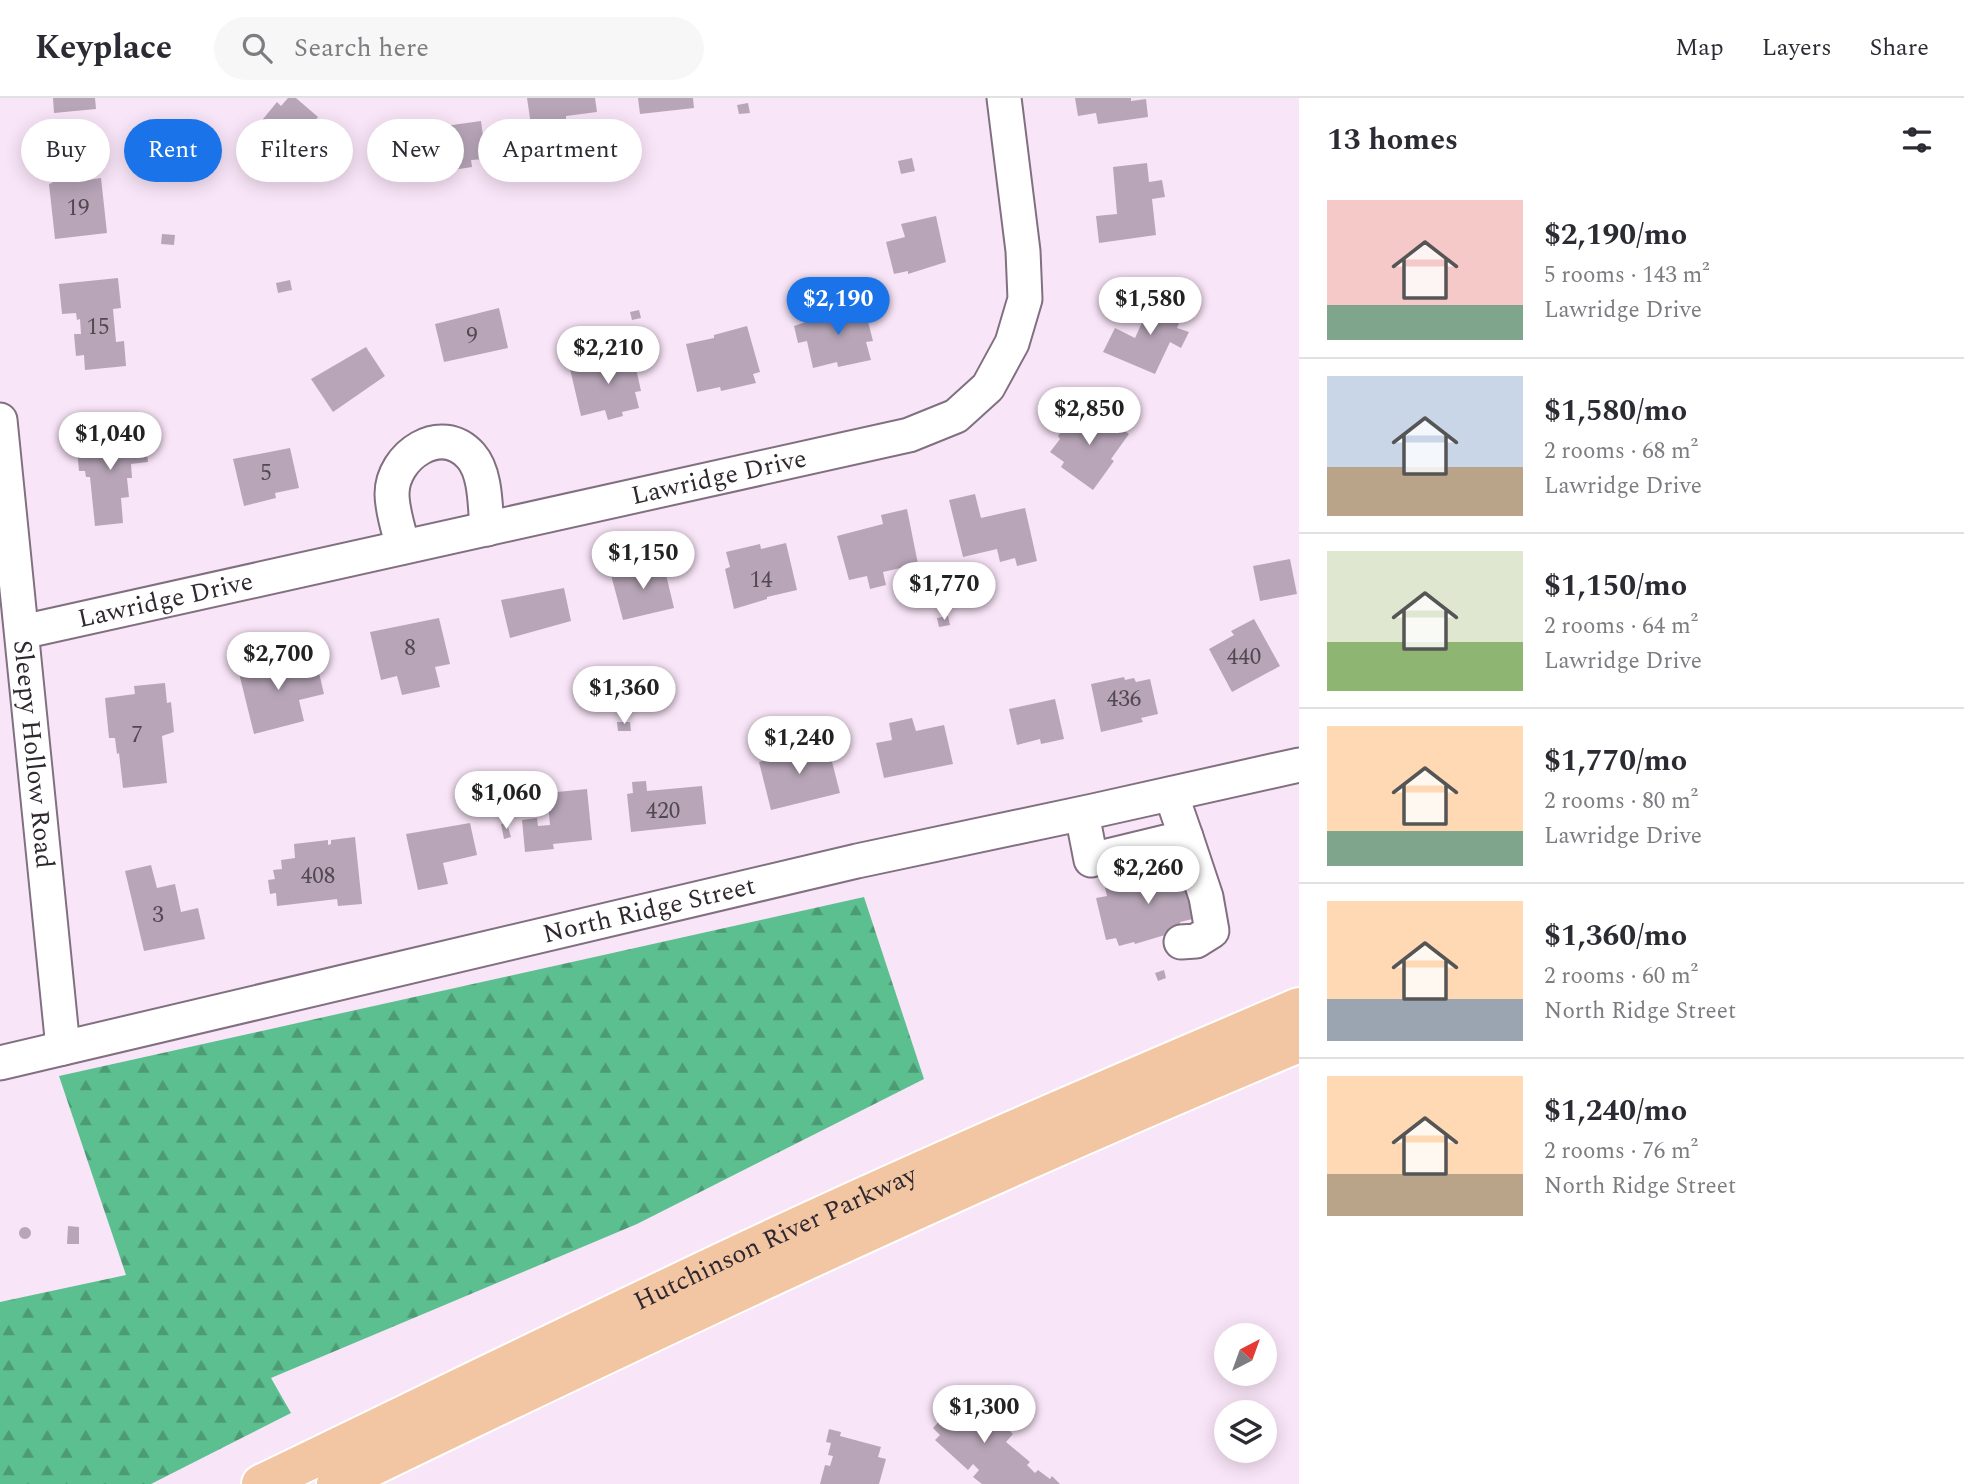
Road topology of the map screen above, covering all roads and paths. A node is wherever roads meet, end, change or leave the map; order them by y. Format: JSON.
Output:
{"nodes":[{"id":1,"x":1004,"y":98,"type":"edge"},
{"id":2,"x":0,"y":420,"type":"edge"},
{"id":3,"x":487,"y":529,"type":"junction"},
{"id":4,"x":403,"y":547,"type":"junction"},
{"id":5,"x":22,"y":632,"type":"junction"},
{"id":6,"x":1299,"y":765,"type":"edge"},
{"id":7,"x":1171,"y":794,"type":"junction"},
{"id":8,"x":1082,"y":814,"type":"junction"},
{"id":9,"x":1186,"y":837,"type":"junction"},
{"id":10,"x":1181,"y":942,"type":"dead end"},
{"id":11,"x":1299,"y":1007,"type":"edge"},
{"id":12,"x":1299,"y":1043,"type":"edge"},
{"id":13,"x":63,"y":1048,"type":"junction"},
{"id":14,"x":0,"y":1063,"type":"edge"},
{"id":15,"x":261,"y":1484,"type":"edge"},
{"id":16,"x":336,"y":1484,"type":"edge"}],
"edges":[{"from":1,"to":3,"type":"street","name":"Lawridge Drive"},
{"from":2,"to":5,"type":"street","name":"Sleepy Hollow Road"},
{"from":3,"to":4,"type":"street","name":"Lawridge Drive"},
{"from":3,"to":4,"type":"street"},
{"from":4,"to":5,"type":"street","name":"Lawridge Drive"},
{"from":5,"to":13,"type":"street","name":"Sleepy Hollow Road"},
{"from":6,"to":7,"type":"street","name":"North Ridge Street"},
{"from":7,"to":8,"type":"street","name":"North Ridge Street"},
{"from":7,"to":9,"type":"street"},
{"from":8,"to":9,"type":"street"},
{"from":8,"to":13,"type":"street","name":"North Ridge Street"},
{"from":9,"to":10,"type":"street"},
{"from":11,"to":15,"type":"highway","name":"Hutchinson River Parkway"},
{"from":12,"to":16,"type":"highway","name":"Hutchinson River Parkway"},
{"from":13,"to":14,"type":"street","name":"North Ridge Street"}]}
